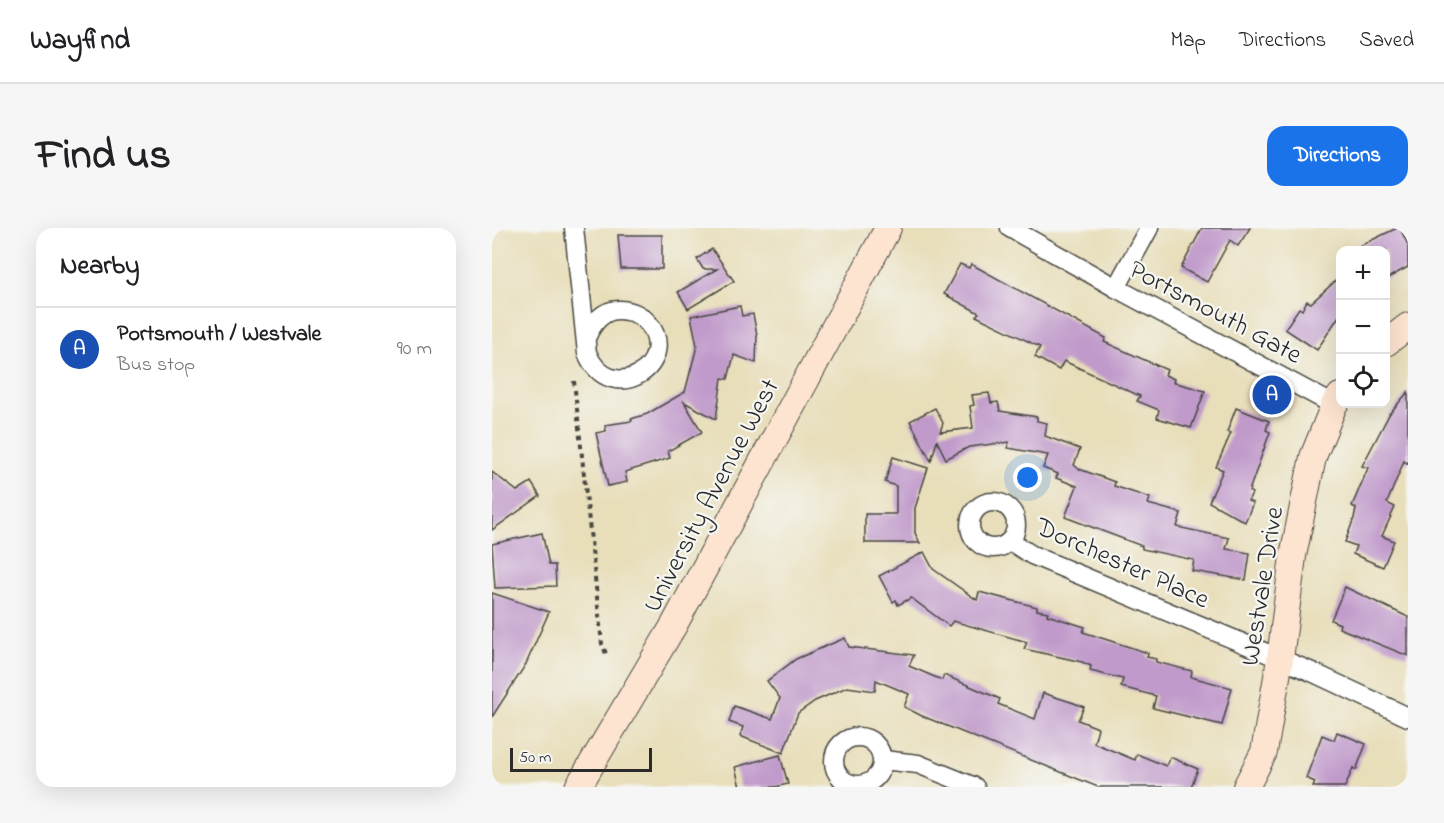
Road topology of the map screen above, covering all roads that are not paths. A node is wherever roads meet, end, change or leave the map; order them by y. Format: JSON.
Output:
{"nodes":[{"id":1,"x":574,"y":228,"type":"edge"},
{"id":2,"x":888,"y":228,"type":"edge"},
{"id":3,"x":1010,"y":228,"type":"edge"},
{"id":4,"x":1149,"y":228,"type":"edge"},
{"id":5,"x":1116,"y":288,"type":"junction"},
{"id":6,"x":1408,"y":326,"type":"edge"},
{"id":7,"x":586,"y":338,"type":"dead end"},
{"id":8,"x":1390,"y":340,"type":"edge"},
{"id":9,"x":1336,"y":399,"type":"edge"},
{"id":10,"x":1336,"y":403,"type":"edge"},
{"id":11,"x":1010,"y":541,"type":"dead end"},
{"id":12,"x":1280,"y":659,"type":"junction"},
{"id":13,"x":1408,"y":717,"type":"edge"},
{"id":14,"x":883,"y":760,"type":"dead end"},
{"id":15,"x":579,"y":787,"type":"edge"},
{"id":16,"x":975,"y":787,"type":"edge"},
{"id":17,"x":1246,"y":787,"type":"edge"}],
"edges":[{"from":1,"to":7,"type":"street"},
{"from":2,"to":15,"type":"main road","name":"University Avenue West"},
{"from":3,"to":5,"type":"street","name":"Portsmouth Gate"},
{"from":4,"to":5,"type":"street"},
{"from":5,"to":9,"type":"street","name":"Portsmouth Gate"},
{"from":6,"to":8,"type":"main road"},
{"from":10,"to":12,"type":"main road","name":"Westvale Drive"},
{"from":11,"to":12,"type":"street","name":"Dorchester Place"},
{"from":12,"to":13,"type":"street","name":"Dorchester Place"},
{"from":12,"to":17,"type":"main road","name":"Westvale Drive"},
{"from":14,"to":16,"type":"street"}]}
